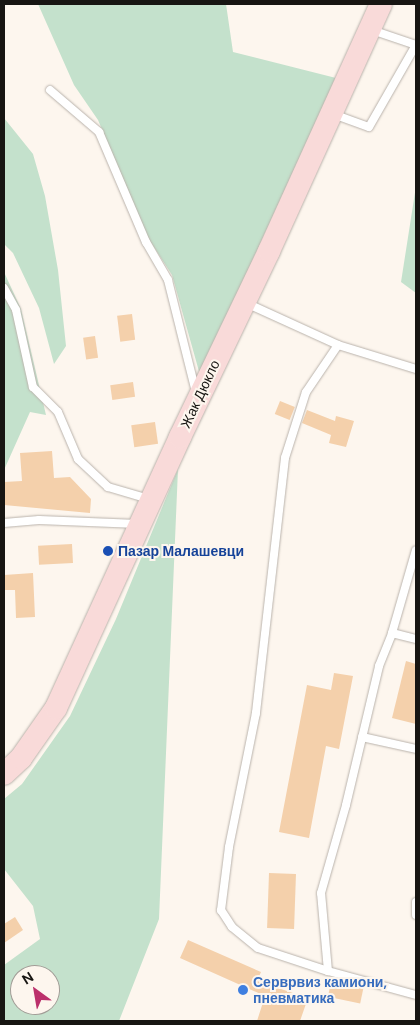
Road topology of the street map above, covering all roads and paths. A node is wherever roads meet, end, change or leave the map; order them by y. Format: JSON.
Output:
{"nodes":[{"id":1,"x":381,"y":4,"type":"edge"},
{"id":2,"x":369,"y":30,"type":"junction"},
{"id":3,"x":50,"y":90,"type":"dead end"},
{"id":4,"x":331,"y":113,"type":"junction"},
{"id":5,"x":4,"y":288,"type":"edge"},
{"id":6,"x":244,"y":302,"type":"junction"},
{"id":7,"x":338,"y":345,"type":"junction"},
{"id":8,"x":416,"y":369,"type":"edge"},
{"id":9,"x":197,"y":399,"type":"junction"},
{"id":10,"x":151,"y":500,"type":"junction"},
{"id":11,"x":4,"y":523,"type":"edge"},
{"id":12,"x":140,"y":524,"type":"junction"},
{"id":13,"x":416,"y":550,"type":"edge"},
{"id":14,"x":392,"y":633,"type":"junction"},
{"id":15,"x":416,"y":640,"type":"edge"},
{"id":16,"x":362,"y":736,"type":"junction"},
{"id":17,"x":416,"y":749,"type":"edge"},
{"id":18,"x":4,"y":774,"type":"edge"},
{"id":19,"x":416,"y":902,"type":"edge"},
{"id":20,"x":416,"y":915,"type":"edge"},
{"id":21,"x":328,"y":971,"type":"junction"},
{"id":22,"x":416,"y":996,"type":"edge"}],
"edges":[{"from":1,"to":2,"type":"street","name":"Жак Дюкло"},
{"from":2,"to":4,"type":"street","name":"Жак Дюкло"},
{"from":2,"to":4,"type":"lane"},
{"from":3,"to":9,"type":"lane"},
{"from":4,"to":6,"type":"street","name":"Жак Дюкло"},
{"from":5,"to":10,"type":"lane"},
{"from":6,"to":7,"type":"lane"},
{"from":6,"to":9,"type":"street","name":"Жак Дюкло"},
{"from":7,"to":8,"type":"lane"},
{"from":7,"to":21,"type":"lane"},
{"from":9,"to":10,"type":"street","name":"Жак Дюкло"},
{"from":10,"to":12,"type":"street","name":"Жак Дюкло"},
{"from":11,"to":12,"type":"lane"},
{"from":12,"to":18,"type":"street","name":"Жак Дюкло"},
{"from":13,"to":14,"type":"lane"},
{"from":14,"to":15,"type":"lane"},
{"from":14,"to":16,"type":"lane"},
{"from":16,"to":17,"type":"lane"},
{"from":16,"to":21,"type":"lane"},
{"from":19,"to":20,"type":"lane"},
{"from":21,"to":22,"type":"lane"}]}
